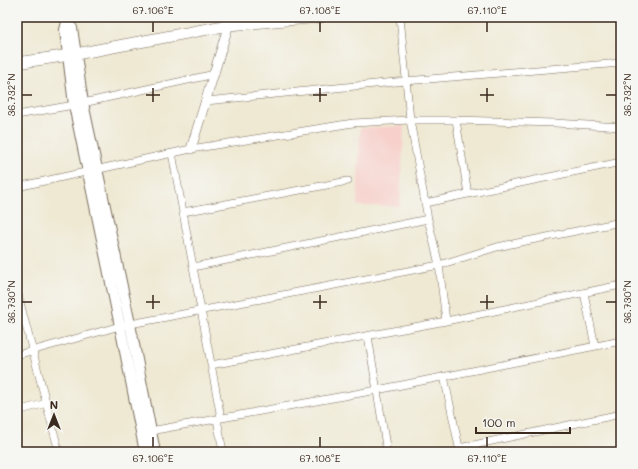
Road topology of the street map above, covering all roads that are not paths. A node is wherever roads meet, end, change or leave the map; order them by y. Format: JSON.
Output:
{"nodes":[{"id":1,"x":321,"y":17,"type":"edge"},
{"id":2,"x":400,"y":17,"type":"edge"},
{"id":3,"x":67,"y":19,"type":"edge"},
{"id":4,"x":230,"y":21,"type":"edge"},
{"id":5,"x":72,"y":54,"type":"junction"},
{"id":6,"x":17,"y":63,"type":"edge"},
{"id":7,"x":621,"y":63,"type":"edge"},
{"id":8,"x":215,"y":74,"type":"junction"},
{"id":9,"x":405,"y":81,"type":"junction"},
{"id":10,"x":206,"y":101,"type":"junction"},
{"id":11,"x":78,"y":104,"type":"junction"},
{"id":12,"x":17,"y":115,"type":"edge"},
{"id":13,"x":410,"y":120,"type":"junction"},
{"id":14,"x":456,"y":120,"type":"junction"},
{"id":15,"x":621,"y":127,"type":"edge"},
{"id":16,"x":191,"y":149,"type":"junction"},
{"id":17,"x":172,"y":153,"type":"junction"},
{"id":18,"x":621,"y":162,"type":"edge"},
{"id":19,"x":92,"y":171,"type":"junction"},
{"id":20,"x":348,"y":181,"type":"dead end"},
{"id":21,"x":17,"y":187,"type":"edge"},
{"id":22,"x":468,"y":194,"type":"junction"},
{"id":23,"x":425,"y":204,"type":"junction"},
{"id":24,"x":183,"y":212,"type":"junction"},
{"id":25,"x":428,"y":220,"type":"junction"},
{"id":26,"x":621,"y":222,"type":"edge"},
{"id":27,"x":439,"y":265,"type":"junction"},
{"id":28,"x":193,"y":267,"type":"junction"},
{"id":29,"x":621,"y":285,"type":"edge"},
{"id":30,"x":584,"y":292,"type":"junction"},
{"id":31,"x":17,"y":294,"type":"edge"},
{"id":32,"x":201,"y":311,"type":"junction"},
{"id":33,"x":446,"y":321,"type":"junction"},
{"id":34,"x":125,"y":325,"type":"junction"},
{"id":35,"x":368,"y":336,"type":"junction"},
{"id":36,"x":621,"y":341,"type":"edge"},
{"id":37,"x":596,"y":346,"type":"junction"},
{"id":38,"x":33,"y":350,"type":"junction"},
{"id":39,"x":17,"y":355,"type":"edge"},
{"id":40,"x":212,"y":366,"type":"junction"},
{"id":41,"x":444,"y":376,"type":"junction"},
{"id":42,"x":377,"y":390,"type":"junction"},
{"id":43,"x":47,"y":403,"type":"junction"},
{"id":44,"x":17,"y":412,"type":"edge"},
{"id":45,"x":621,"y":414,"type":"edge"},
{"id":46,"x":219,"y":419,"type":"junction"},
{"id":47,"x":150,"y":431,"type":"junction"},
{"id":48,"x":459,"y":450,"type":"edge"},
{"id":49,"x":59,"y":452,"type":"edge"},
{"id":50,"x":145,"y":452,"type":"edge"},
{"id":51,"x":155,"y":452,"type":"edge"},
{"id":52,"x":223,"y":452,"type":"edge"},
{"id":53,"x":387,"y":452,"type":"edge"}],
"edges":[{"from":1,"to":4,"type":"main road"},
{"from":2,"to":9,"type":"street"},
{"from":3,"to":5,"type":"main road"},
{"from":4,"to":5,"type":"main road"},
{"from":4,"to":8,"type":"street"},
{"from":5,"to":6,"type":"main road"},
{"from":5,"to":11,"type":"main road"},
{"from":7,"to":9,"type":"street"},
{"from":8,"to":10,"type":"street"},
{"from":8,"to":11,"type":"street"},
{"from":9,"to":10,"type":"street"},
{"from":9,"to":13,"type":"street"},
{"from":10,"to":16,"type":"street"},
{"from":11,"to":12,"type":"street"},
{"from":11,"to":19,"type":"main road"},
{"from":13,"to":14,"type":"street"},
{"from":13,"to":16,"type":"street"},
{"from":13,"to":23,"type":"street"},
{"from":14,"to":15,"type":"street"},
{"from":14,"to":22,"type":"street"},
{"from":16,"to":17,"type":"street"},
{"from":17,"to":19,"type":"street"},
{"from":17,"to":24,"type":"street"},
{"from":18,"to":22,"type":"street"},
{"from":19,"to":21,"type":"street"},
{"from":19,"to":34,"type":"main road"},
{"from":20,"to":24,"type":"street"},
{"from":22,"to":23,"type":"street"},
{"from":23,"to":25,"type":"street"},
{"from":24,"to":28,"type":"street"},
{"from":25,"to":27,"type":"street"},
{"from":25,"to":28,"type":"street"},
{"from":26,"to":27,"type":"street"},
{"from":27,"to":32,"type":"street"},
{"from":27,"to":33,"type":"street"},
{"from":28,"to":32,"type":"street"},
{"from":29,"to":30,"type":"street"},
{"from":30,"to":33,"type":"street"},
{"from":30,"to":37,"type":"street"},
{"from":31,"to":38,"type":"street"},
{"from":32,"to":34,"type":"street"},
{"from":32,"to":40,"type":"street"},
{"from":33,"to":35,"type":"street"},
{"from":34,"to":38,"type":"street"},
{"from":34,"to":47,"type":"main road"},
{"from":34,"to":50,"type":"main road"},
{"from":35,"to":40,"type":"street"},
{"from":35,"to":42,"type":"street"},
{"from":36,"to":37,"type":"street"},
{"from":37,"to":41,"type":"street"},
{"from":38,"to":39,"type":"street"},
{"from":38,"to":43,"type":"street"},
{"from":40,"to":46,"type":"street"},
{"from":41,"to":42,"type":"street"},
{"from":41,"to":48,"type":"street"},
{"from":42,"to":46,"type":"street"},
{"from":42,"to":53,"type":"street"},
{"from":43,"to":44,"type":"street"},
{"from":43,"to":49,"type":"street"},
{"from":45,"to":48,"type":"street"},
{"from":46,"to":47,"type":"street"},
{"from":46,"to":52,"type":"street"},
{"from":47,"to":51,"type":"main road"}]}
